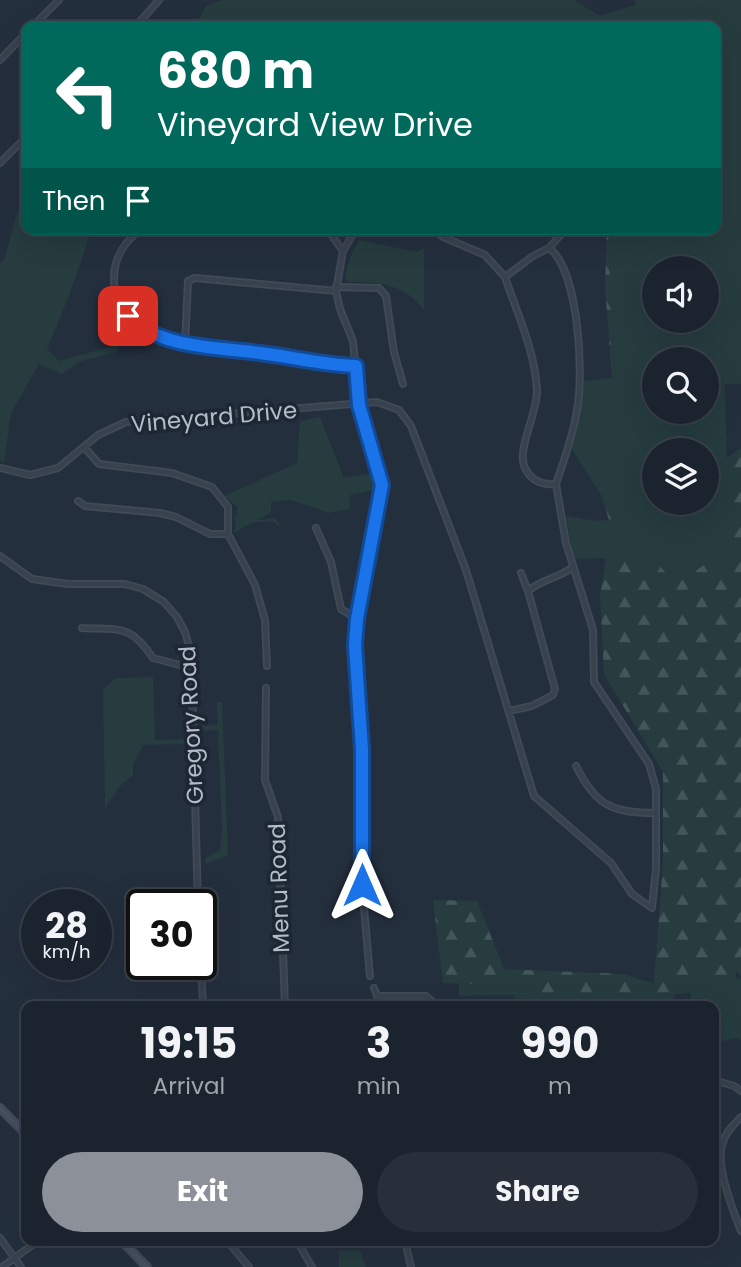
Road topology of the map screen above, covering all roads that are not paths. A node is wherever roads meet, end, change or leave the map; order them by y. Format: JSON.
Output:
{"nodes":[{"id":1,"x":59,"y":0,"type":"edge"},
{"id":2,"x":159,"y":0,"type":"edge"},
{"id":3,"x":38,"y":21,"type":"edge"},
{"id":4,"x":140,"y":21,"type":"edge"},
{"id":5,"x":21,"y":38,"type":"edge"},
{"id":6,"x":0,"y":60,"type":"edge"},
{"id":7,"x":21,"y":142,"type":"edge"},
{"id":8,"x":0,"y":163,"type":"edge"},
{"id":9,"x":134,"y":235,"type":"edge"},
{"id":10,"x":331,"y":235,"type":"edge"},
{"id":11,"x":352,"y":235,"type":"edge"},
{"id":12,"x":440,"y":235,"type":"edge"},
{"id":13,"x":561,"y":235,"type":"edge"},
{"id":14,"x":443,"y":237,"type":"joint"},
{"id":15,"x":549,"y":248,"type":"junction"},
{"id":16,"x":343,"y":251,"type":"junction"},
{"id":17,"x":505,"y":277,"type":"junction"},
{"id":18,"x":336,"y":289,"type":"junction"},
{"id":19,"x":185,"y":345,"type":"junction"},
{"id":20,"x":356,"y":366,"type":"junction"},
{"id":21,"x":403,"y":384,"type":"dead end"},
{"id":22,"x":359,"y":405,"type":"junction"},
{"id":23,"x":85,"y":448,"type":"junction"},
{"id":24,"x":0,"y":468,"type":"edge"},
{"id":25,"x":556,"y":484,"type":"junction"},
{"id":26,"x":78,"y":500,"type":"dead end"},
{"id":27,"x":316,"y":528,"type":"dead end"},
{"id":28,"x":228,"y":534,"type":"junction"},
{"id":29,"x":0,"y":556,"type":"edge"},
{"id":30,"x":573,"y":567,"type":"junction"},
{"id":31,"x":521,"y":573,"type":"dead end"},
{"id":32,"x":528,"y":591,"type":"junction"},
{"id":33,"x":357,"y":619,"type":"junction"},
{"id":34,"x":82,"y":628,"type":"dead end"},
{"id":35,"x":267,"y":666,"type":"dead end"},
{"id":36,"x":191,"y":668,"type":"junction"},
{"id":37,"x":267,"y":688,"type":"dead end"},
{"id":38,"x":509,"y":711,"type":"junction"},
{"id":39,"x":576,"y":766,"type":"dead end"},
{"id":40,"x":656,"y":813,"type":"junction"},
{"id":41,"x":198,"y":889,"type":"edge"},
{"id":42,"x":370,"y":976,"type":"dead end"},
{"id":43,"x":202,"y":980,"type":"edge"},
{"id":44,"x":374,"y":988,"type":"dead end"},
{"id":45,"x":377,"y":996,"type":"junction"},
{"id":46,"x":203,"y":1001,"type":"edge"},
{"id":47,"x":284,"y":1001,"type":"edge"},
{"id":48,"x":379,"y":1001,"type":"edge"},
{"id":49,"x":432,"y":1001,"type":"edge"},
{"id":50,"x":719,"y":1082,"type":"edge"},
{"id":51,"x":741,"y":1091,"type":"edge"},
{"id":52,"x":0,"y":1108,"type":"edge"},
{"id":53,"x":741,"y":1117,"type":"edge"},
{"id":54,"x":21,"y":1129,"type":"edge"},
{"id":55,"x":741,"y":1231,"type":"edge"},
{"id":56,"x":0,"y":1238,"type":"edge"},
{"id":57,"x":30,"y":1246,"type":"edge"},
{"id":58,"x":127,"y":1246,"type":"edge"},
{"id":59,"x":231,"y":1246,"type":"edge"},
{"id":60,"x":300,"y":1246,"type":"edge"},
{"id":61,"x":406,"y":1246,"type":"edge"},
{"id":62,"x":14,"y":1257,"type":"junction"},
{"id":63,"x":2,"y":1267,"type":"edge"},
{"id":64,"x":21,"y":1267,"type":"edge"},
{"id":65,"x":147,"y":1267,"type":"edge"},
{"id":66,"x":248,"y":1267,"type":"edge"},
{"id":67,"x":312,"y":1267,"type":"edge"},
{"id":68,"x":411,"y":1267,"type":"edge"}],
"edges":[{"from":1,"to":3,"type":"street"},
{"from":2,"to":4,"type":"street"},
{"from":5,"to":6,"type":"street"},
{"from":7,"to":8,"type":"street"},
{"from":9,"to":19,"type":"street"},
{"from":10,"to":16,"type":"street"},
{"from":11,"to":16,"type":"street"},
{"from":12,"to":14,"type":"street"},
{"from":13,"to":15,"type":"street"},
{"from":14,"to":17,"type":"street"},
{"from":15,"to":17,"type":"street"},
{"from":15,"to":25,"type":"street"},
{"from":16,"to":18,"type":"street"},
{"from":17,"to":25,"type":"street"},
{"from":18,"to":19,"type":"street"},
{"from":18,"to":20,"type":"street"},
{"from":18,"to":21,"type":"street"},
{"from":19,"to":20,"type":"street"},
{"from":20,"to":22,"type":"street"},
{"from":22,"to":23,"type":"street","name":"Vineyard Drive"},
{"from":22,"to":33,"type":"street"},
{"from":22,"to":38,"type":"street","name":"Vineyard Drive"},
{"from":23,"to":24,"type":"street","name":"Vineyard Drive"},
{"from":23,"to":28,"type":"street"},
{"from":25,"to":30,"type":"street"},
{"from":26,"to":28,"type":"street"},
{"from":27,"to":33,"type":"street"},
{"from":28,"to":35,"type":"street"},
{"from":29,"to":36,"type":"street","name":"Gregory Road"},
{"from":30,"to":32,"type":"street"},
{"from":30,"to":40,"type":"street"},
{"from":31,"to":32,"type":"street"},
{"from":32,"to":38,"type":"street"},
{"from":33,"to":42,"type":"street"},
{"from":34,"to":36,"type":"street"},
{"from":36,"to":41,"type":"street","name":"Gregory Road"},
{"from":37,"to":47,"type":"street","name":"Menu Road"},
{"from":38,"to":40,"type":"street","name":"Vineyard Drive"},
{"from":39,"to":40,"type":"street"},
{"from":43,"to":46,"type":"street"},
{"from":44,"to":45,"type":"street"},
{"from":45,"to":48,"type":"street"},
{"from":45,"to":49,"type":"street"},
{"from":50,"to":51,"type":"street"},
{"from":52,"to":54,"type":"main road"},
{"from":53,"to":55,"type":"street"},
{"from":56,"to":62,"type":"street"},
{"from":57,"to":62,"type":"street"},
{"from":58,"to":65,"type":"main road"},
{"from":59,"to":66,"type":"street"},
{"from":60,"to":67,"type":"street"},
{"from":61,"to":68,"type":"street"},
{"from":62,"to":63,"type":"street"},
{"from":62,"to":64,"type":"street"}]}
